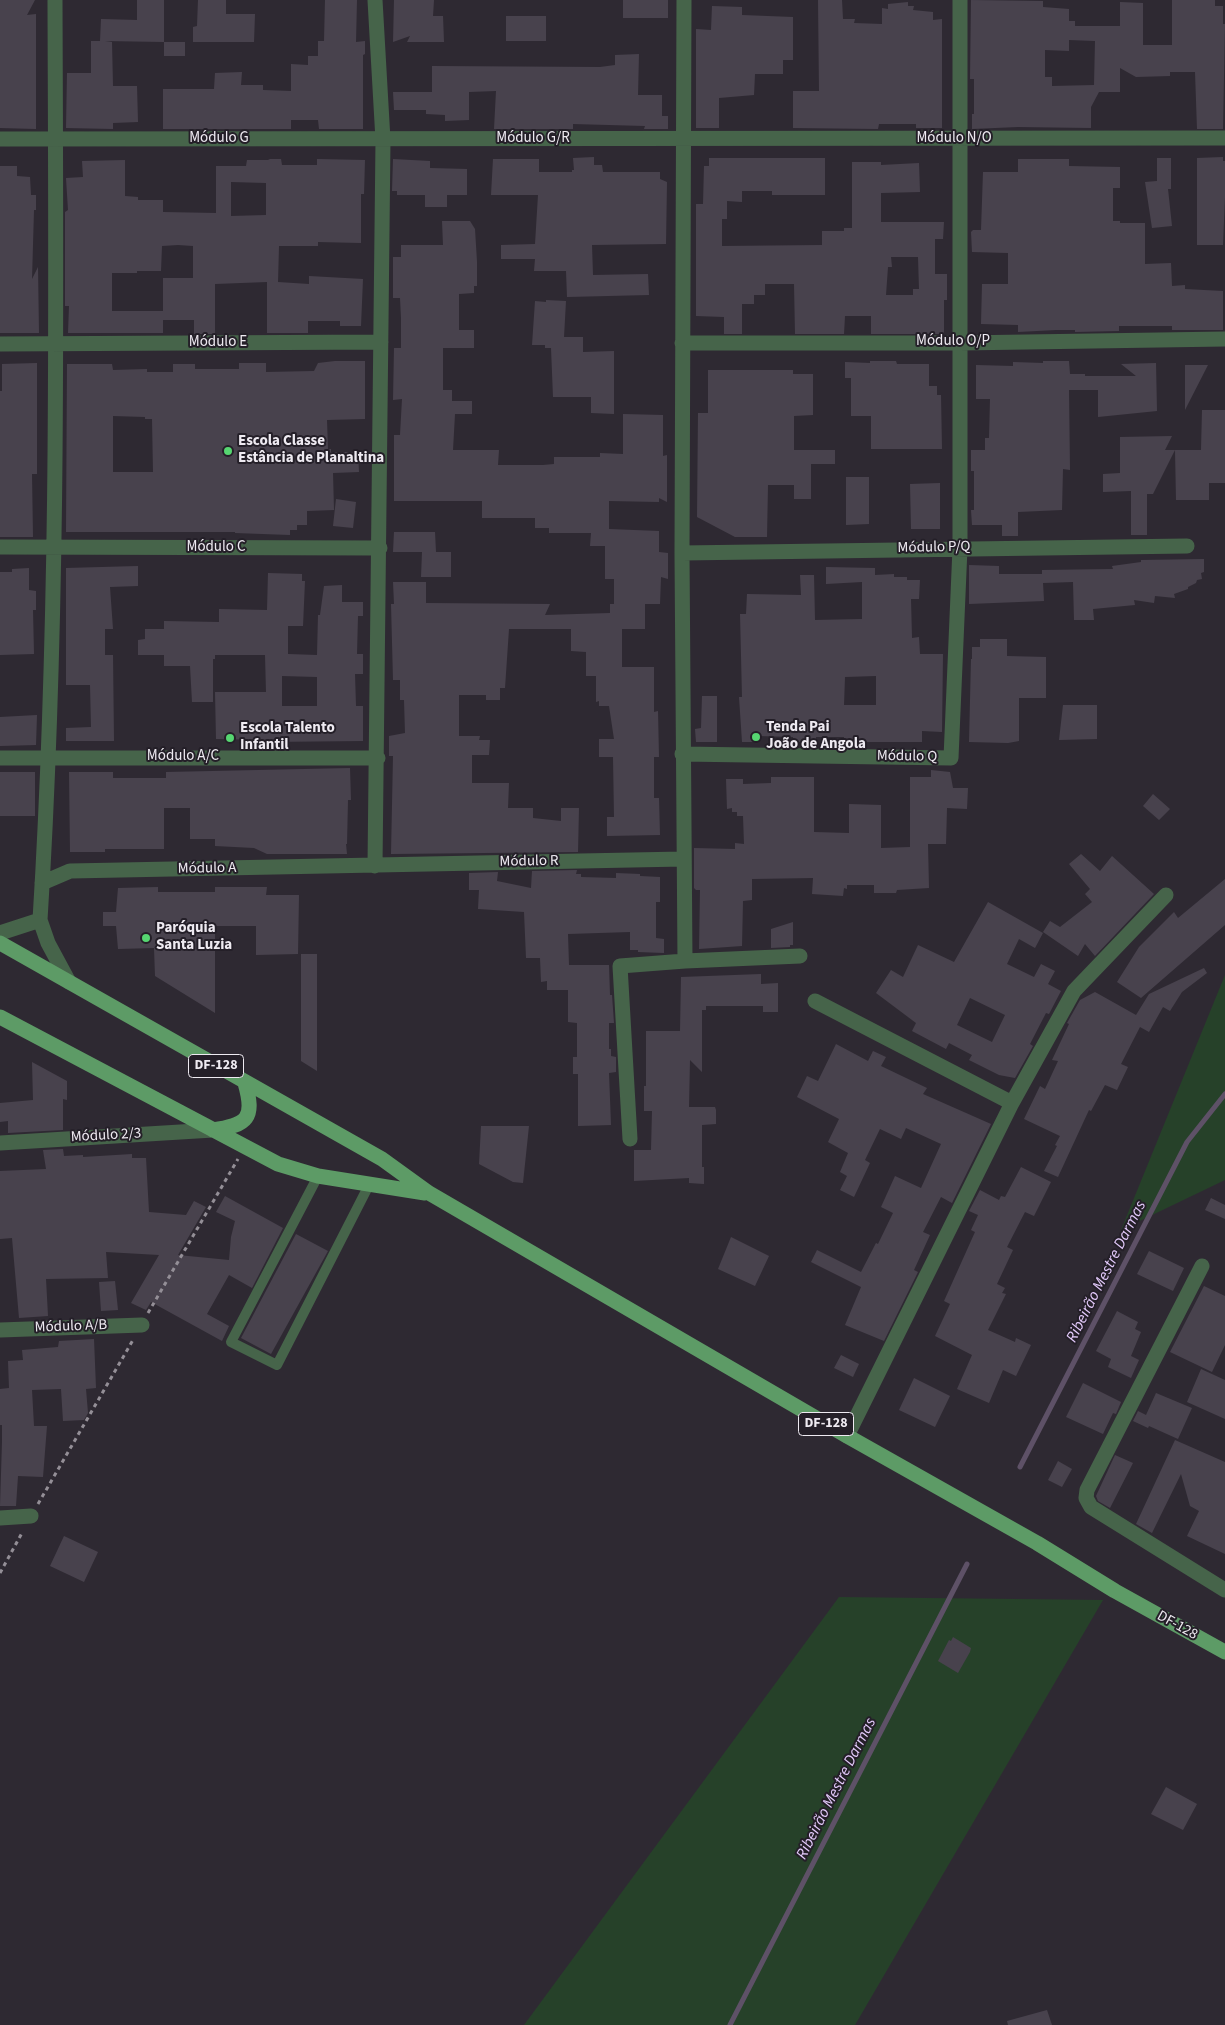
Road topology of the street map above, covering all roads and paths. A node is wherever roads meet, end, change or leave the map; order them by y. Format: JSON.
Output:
{"nodes":[{"id":1,"x":55,"y":0,"type":"edge"},
{"id":2,"x":375,"y":0,"type":"edge"},
{"id":3,"x":684,"y":0,"type":"edge"},
{"id":4,"x":960,"y":0,"type":"edge"},
{"id":5,"x":683,"y":138,"type":"junction"},
{"id":6,"x":1225,"y":138,"type":"edge"},
{"id":7,"x":0,"y":139,"type":"edge"},
{"id":8,"x":55,"y":139,"type":"junction"},
{"id":9,"x":960,"y":139,"type":"junction"},
{"id":10,"x":383,"y":140,"type":"junction"},
{"id":11,"x":1225,"y":339,"type":"edge"},
{"id":12,"x":381,"y":342,"type":"junction"},
{"id":13,"x":960,"y":342,"type":"junction"},
{"id":14,"x":682,"y":343,"type":"junction"},
{"id":15,"x":0,"y":344,"type":"edge"},
{"id":16,"x":55,"y":344,"type":"junction"},
{"id":17,"x":1187,"y":546,"type":"dead end"},
{"id":18,"x":0,"y":547,"type":"edge"},
{"id":19,"x":53,"y":547,"type":"junction"},
{"id":20,"x":380,"y":548,"type":"junction"},
{"id":21,"x":960,"y":548,"type":"junction"},
{"id":22,"x":682,"y":553,"type":"junction"},
{"id":23,"x":682,"y":754,"type":"junction"},
{"id":24,"x":48,"y":757,"type":"junction"},
{"id":25,"x":0,"y":758,"type":"edge"},
{"id":26,"x":378,"y":758,"type":"junction"},
{"id":27,"x":683,"y":859,"type":"junction"},
{"id":28,"x":375,"y":866,"type":"junction"},
{"id":29,"x":42,"y":883,"type":"junction"},
{"id":30,"x":1166,"y":895,"type":"dead end"},
{"id":31,"x":40,"y":920,"type":"junction"},
{"id":32,"x":0,"y":933,"type":"edge"},
{"id":33,"x":0,"y":943,"type":"edge"},
{"id":34,"x":800,"y":956,"type":"dead end"},
{"id":35,"x":685,"y":961,"type":"junction"},
{"id":36,"x":69,"y":982,"type":"junction"},
{"id":37,"x":815,"y":1001,"type":"dead end"},
{"id":38,"x":0,"y":1017,"type":"edge"},
{"id":39,"x":245,"y":1083,"type":"junction"},
{"id":40,"x":1012,"y":1103,"type":"junction"},
{"id":41,"x":213,"y":1130,"type":"junction"},
{"id":42,"x":630,"y":1139,"type":"dead end"},
{"id":43,"x":0,"y":1143,"type":"edge"},
{"id":44,"x":245,"y":1148,"type":"junction"},
{"id":45,"x":318,"y":1176,"type":"junction"},
{"id":46,"x":369,"y":1185,"type":"junction"},
{"id":47,"x":429,"y":1193,"type":"junction"},
{"id":48,"x":1202,"y":1266,"type":"dead end"},
{"id":49,"x":142,"y":1325,"type":"junction"},
{"id":50,"x":0,"y":1330,"type":"edge"},
{"id":51,"x":847,"y":1436,"type":"junction"},
{"id":52,"x":31,"y":1516,"type":"junction"},
{"id":53,"x":0,"y":1518,"type":"edge"},
{"id":54,"x":0,"y":1573,"type":"edge"},
{"id":55,"x":1225,"y":1590,"type":"edge"},
{"id":56,"x":1225,"y":1652,"type":"edge"}],
"edges":[{"from":1,"to":8,"type":"street"},
{"from":2,"to":10,"type":"street"},
{"from":3,"to":5,"type":"street"},
{"from":4,"to":9,"type":"street"},
{"from":5,"to":9,"type":"street","name":"Módulo N/O"},
{"from":5,"to":10,"type":"street","name":"Módulo G/R"},
{"from":5,"to":14,"type":"street"},
{"from":6,"to":9,"type":"street","name":"Módulo N/O"},
{"from":7,"to":8,"type":"street","name":"Módulo G"},
{"from":8,"to":10,"type":"street","name":"Módulo G"},
{"from":8,"to":16,"type":"street"},
{"from":9,"to":13,"type":"street"},
{"from":10,"to":12,"type":"street"},
{"from":11,"to":13,"type":"street","name":"Módulo O/P"},
{"from":12,"to":16,"type":"street","name":"Módulo E"},
{"from":12,"to":20,"type":"street"},
{"from":13,"to":14,"type":"street","name":"Módulo O/P"},
{"from":13,"to":21,"type":"street"},
{"from":14,"to":22,"type":"street"},
{"from":15,"to":16,"type":"street","name":"Módulo E"},
{"from":16,"to":19,"type":"street"},
{"from":17,"to":21,"type":"street","name":"Módulo P/Q"},
{"from":18,"to":19,"type":"street","name":"Módulo C"},
{"from":19,"to":20,"type":"street","name":"Módulo C"},
{"from":19,"to":24,"type":"street"},
{"from":20,"to":26,"type":"street"},
{"from":21,"to":22,"type":"street","name":"Módulo P/Q"},
{"from":21,"to":23,"type":"street","name":"Módulo Q"},
{"from":22,"to":23,"type":"street"},
{"from":23,"to":27,"type":"street"},
{"from":24,"to":25,"type":"street","name":"Módulo A/C"},
{"from":24,"to":26,"type":"street","name":"Módulo A/C"},
{"from":24,"to":29,"type":"street"},
{"from":26,"to":28,"type":"street"},
{"from":27,"to":28,"type":"street","name":"Módulo R"},
{"from":27,"to":35,"type":"street"},
{"from":28,"to":29,"type":"street","name":"Módulo A"},
{"from":29,"to":31,"type":"street"},
{"from":30,"to":40,"type":"street"},
{"from":31,"to":32,"type":"street"},
{"from":31,"to":36,"type":"street"},
{"from":33,"to":36,"type":"main road","name":"DF-128","number":"DF-128"},
{"from":34,"to":35,"type":"street"},
{"from":35,"to":42,"type":"street"},
{"from":36,"to":39,"type":"main road","name":"DF-128","number":"DF-128"},
{"from":37,"to":40,"type":"street"},
{"from":38,"to":41,"type":"main road","name":"DF-128","number":"DF-128"},
{"from":39,"to":41,"type":"main road"},
{"from":39,"to":47,"type":"main road","name":"DF-128","number":"DF-128"},
{"from":40,"to":51,"type":"street"},
{"from":41,"to":43,"type":"street","name":"Módulo 2/3"},
{"from":41,"to":44,"type":"main road","name":"DF-128","number":"DF-128"},
{"from":44,"to":45,"type":"main road","name":"DF-128","number":"DF-128"},
{"from":44,"to":49,"type":"path"},
{"from":45,"to":46,"type":"main road","name":"DF-128","number":"DF-128"},
{"from":45,"to":46,"type":"lane"},
{"from":46,"to":47,"type":"main road","name":"DF-128","number":"DF-128"},
{"from":47,"to":51,"type":"main road","name":"DF-128","number":"DF-128"},
{"from":48,"to":55,"type":"street"},
{"from":49,"to":50,"type":"street","name":"Módulo A/B"},
{"from":49,"to":52,"type":"path"},
{"from":51,"to":56,"type":"main road","name":"DF-128","number":"DF-128"},
{"from":52,"to":53,"type":"street"},
{"from":52,"to":54,"type":"path"}]}
